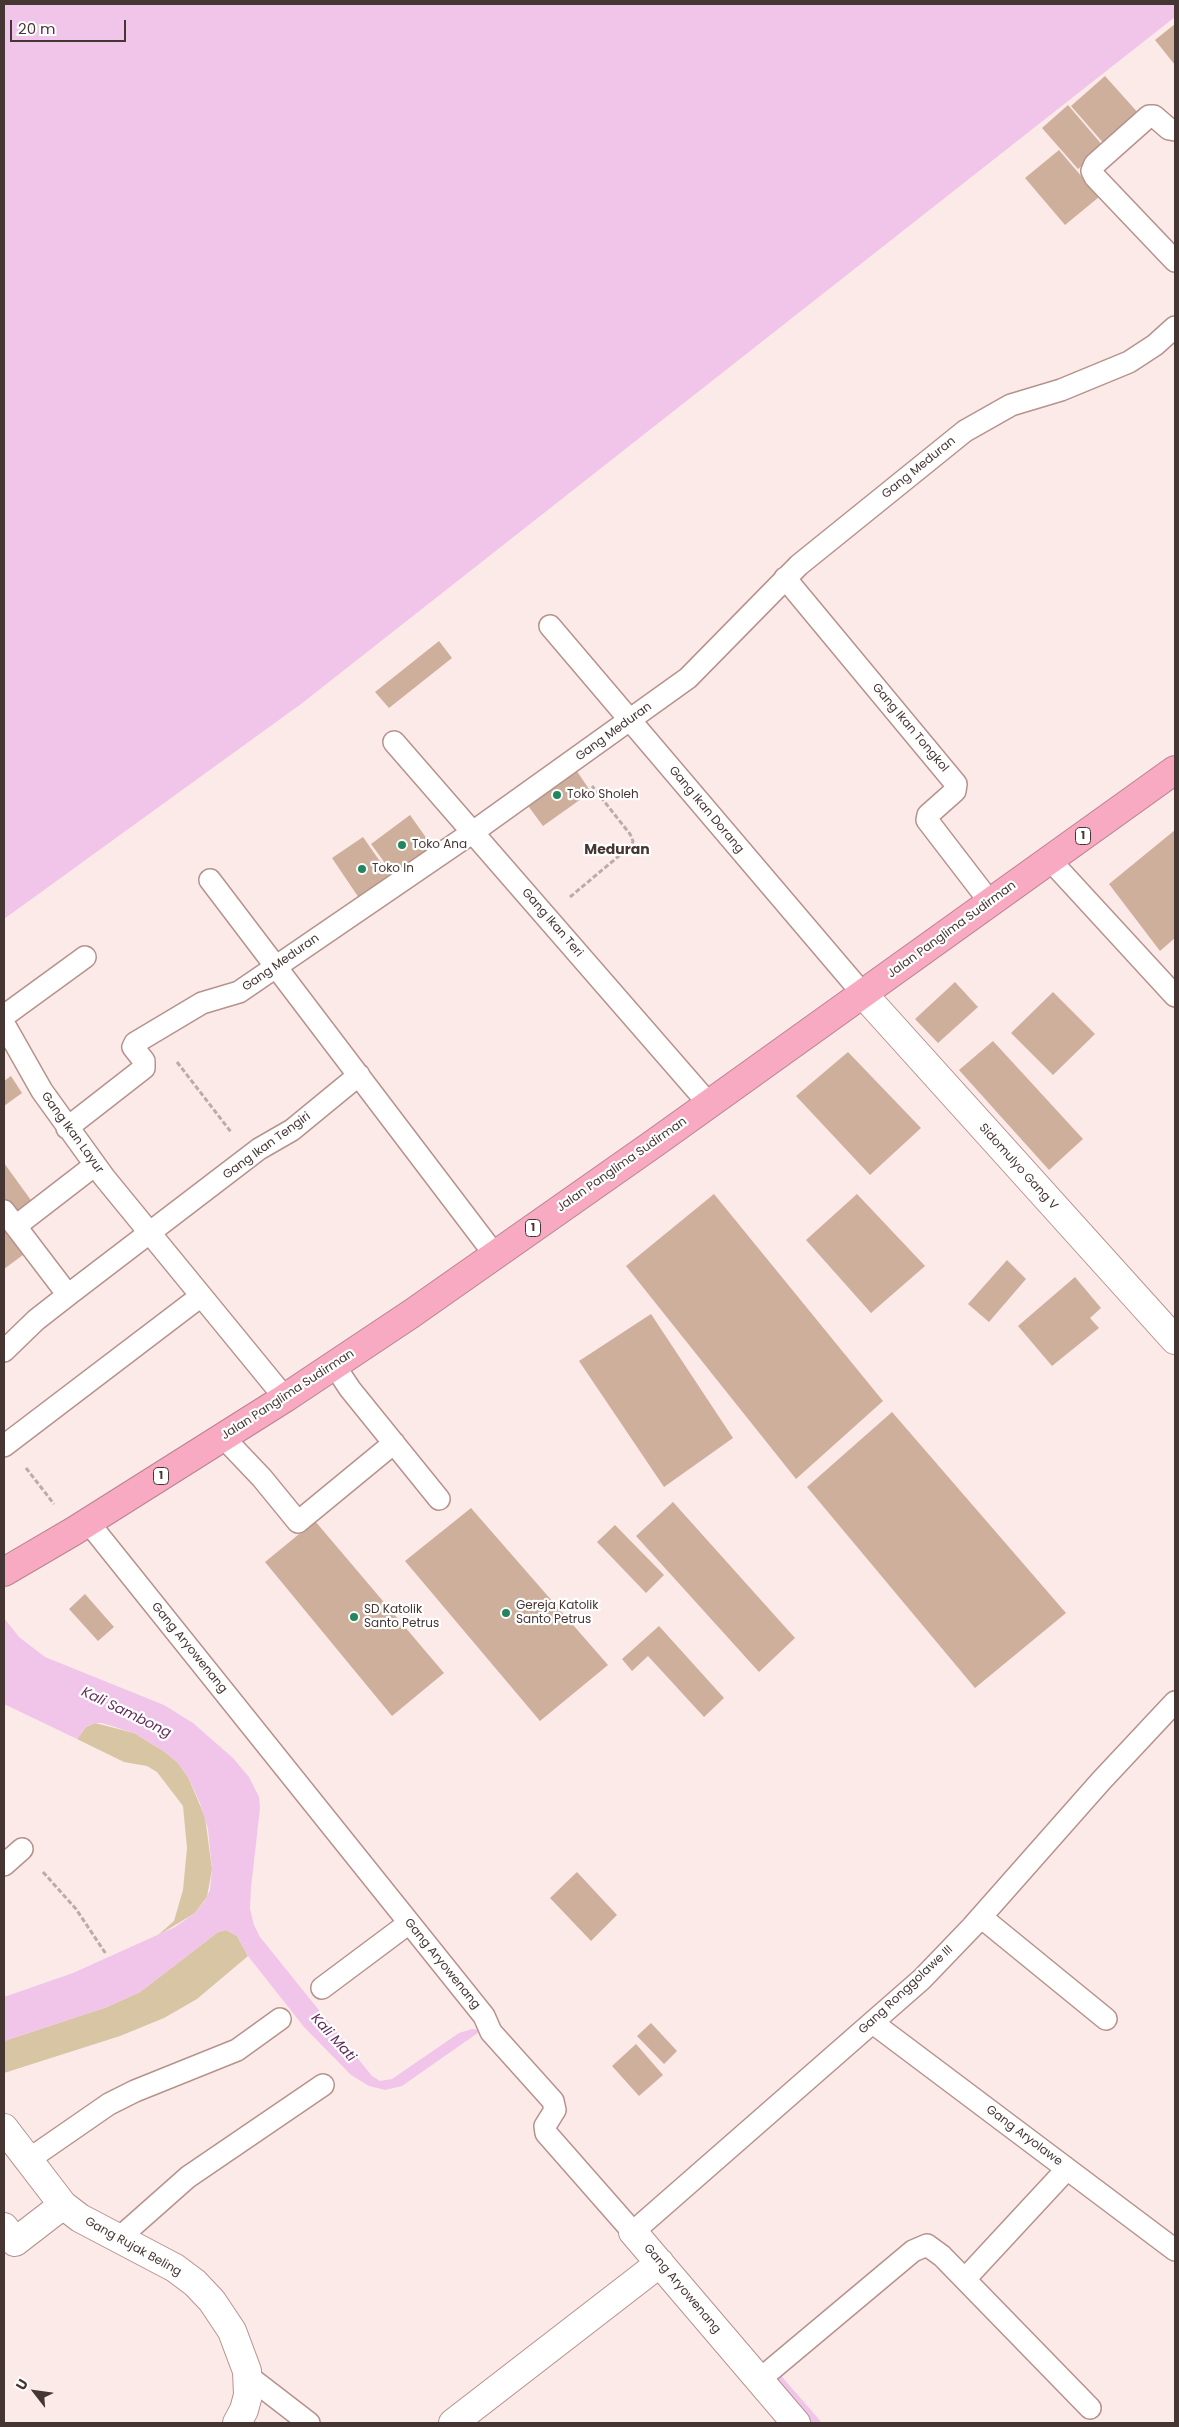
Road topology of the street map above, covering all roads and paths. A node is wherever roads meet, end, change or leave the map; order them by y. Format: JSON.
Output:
{"nodes":[{"id":1,"x":1175,"y":130,"type":"edge"},
{"id":2,"x":1175,"y":261,"type":"edge"},
{"id":3,"x":1175,"y":327,"type":"edge"},
{"id":4,"x":785,"y":578,"type":"junction"},
{"id":5,"x":550,"y":626,"type":"dead end"},
{"id":6,"x":630,"y":720,"type":"junction"},
{"id":7,"x":394,"y":742,"type":"dead end"},
{"id":8,"x":572,"y":761,"type":"junction"},
{"id":9,"x":1175,"y":770,"type":"edge"},
{"id":10,"x":473,"y":832,"type":"junction"},
{"id":11,"x":1050,"y":860,"type":"junction"},
{"id":12,"x":210,"y":880,"type":"dead end"},
{"id":13,"x":990,"y":902,"type":"junction"},
{"id":14,"x":547,"y":917,"type":"junction"},
{"id":15,"x":85,"y":957,"type":"dead end"},
{"id":16,"x":276,"y":967,"type":"junction"},
{"id":17,"x":863,"y":994,"type":"junction"},
{"id":18,"x":1175,"y":996,"type":"edge"},
{"id":19,"x":4,"y":1016,"type":"edge"},
{"id":20,"x":4,"y":1024,"type":"edge"},
{"id":21,"x":153,"y":1032,"type":"junction"},
{"id":22,"x":359,"y":1075,"type":"junction"},
{"id":23,"x":709,"y":1104,"type":"junction"},
{"id":24,"x":67,"y":1128,"type":"junction"},
{"id":25,"x":250,"y":1156,"type":"junction"},
{"id":26,"x":95,"y":1165,"type":"junction"},
{"id":27,"x":10,"y":1219,"type":"edge"},
{"id":28,"x":151,"y":1233,"type":"junction"},
{"id":29,"x":495,"y":1255,"type":"junction"},
{"id":30,"x":68,"y":1295,"type":"junction"},
{"id":31,"x":201,"y":1296,"type":"junction"},
{"id":32,"x":1175,"y":1340,"type":"edge"},
{"id":33,"x":4,"y":1351,"type":"edge"},
{"id":34,"x":334,"y":1365,"type":"junction"},
{"id":35,"x":285,"y":1398,"type":"junction"},
{"id":36,"x":223,"y":1437,"type":"junction"},
{"id":37,"x":394,"y":1443,"type":"junction"},
{"id":38,"x":6,"y":1445,"type":"edge"},
{"id":39,"x":439,"y":1499,"type":"dead end"},
{"id":40,"x":81,"y":1526,"type":"junction"},
{"id":41,"x":4,"y":1572,"type":"edge"},
{"id":42,"x":1175,"y":1702,"type":"edge"},
{"id":43,"x":22,"y":1849,"type":"joint"},
{"id":44,"x":4,"y":1865,"type":"edge"},
{"id":45,"x":981,"y":1917,"type":"junction"},
{"id":46,"x":409,"y":1923,"type":"junction"},
{"id":47,"x":106,"y":1954,"type":"dead end"},
{"id":48,"x":322,"y":1988,"type":"dead end"},
{"id":49,"x":280,"y":2019,"type":"dead end"},
{"id":50,"x":1106,"y":2019,"type":"dead end"},
{"id":51,"x":872,"y":2023,"type":"junction"},
{"id":52,"x":323,"y":2085,"type":"dead end"},
{"id":53,"x":4,"y":2128,"type":"edge"},
{"id":54,"x":28,"y":2160,"type":"junction"},
{"id":55,"x":1067,"y":2169,"type":"junction"},
{"id":56,"x":63,"y":2205,"type":"junction"},
{"id":57,"x":634,"y":2232,"type":"junction"},
{"id":58,"x":118,"y":2238,"type":"junction"},
{"id":59,"x":8,"y":2241,"type":"edge"},
{"id":60,"x":1175,"y":2250,"type":"edge"},
{"id":61,"x":660,"y":2263,"type":"junction"},
{"id":62,"x":965,"y":2279,"type":"junction"},
{"id":63,"x":248,"y":2376,"type":"junction"},
{"id":64,"x":759,"y":2380,"type":"junction"},
{"id":65,"x":1090,"y":2408,"type":"dead end"},
{"id":66,"x":237,"y":2423,"type":"edge"},
{"id":67,"x":309,"y":2423,"type":"edge"},
{"id":68,"x":453,"y":2423,"type":"edge"},
{"id":69,"x":796,"y":2423,"type":"edge"}],
"edges":[{"from":1,"to":2,"type":"lane"},
{"from":3,"to":4,"type":"lane","name":"Gang Meduran"},
{"from":4,"to":6,"type":"lane","name":"Gang Meduran"},
{"from":4,"to":13,"type":"lane","name":"Gang Ikan Tongkol"},
{"from":5,"to":6,"type":"lane","name":"Gang Ikan Dorang"},
{"from":6,"to":8,"type":"lane","name":"Gang Meduran"},
{"from":6,"to":17,"type":"lane","name":"Gang Ikan Dorang"},
{"from":7,"to":10,"type":"lane","name":"Gang Ikan Teri"},
{"from":8,"to":10,"type":"lane","name":"Gang Meduran"},
{"from":8,"to":14,"type":"path"},
{"from":9,"to":11,"type":"highway","name":"Jalan Panglima Sudirman","number":"1"},
{"from":10,"to":14,"type":"lane","name":"Gang Ikan Teri"},
{"from":10,"to":16,"type":"lane","name":"Gang Meduran"},
{"from":11,"to":13,"type":"highway","name":"Jalan Panglima Sudirman","number":"1"},
{"from":11,"to":18,"type":"lane"},
{"from":12,"to":16,"type":"lane"},
{"from":13,"to":17,"type":"highway","name":"Jalan Panglima Sudirman","number":"1"},
{"from":14,"to":23,"type":"lane","name":"Gang Ikan Teri"},
{"from":15,"to":19,"type":"lane"},
{"from":16,"to":21,"type":"lane","name":"Gang Meduran"},
{"from":16,"to":22,"type":"lane"},
{"from":17,"to":23,"type":"highway","name":"Jalan Panglima Sudirman","number":"1"},
{"from":17,"to":32,"type":"street","name":"Sidomulyo Gang V"},
{"from":20,"to":24,"type":"lane","name":"Gang Ikan Layur"},
{"from":21,"to":24,"type":"lane","name":"Gang Meduran"},
{"from":21,"to":25,"type":"path"},
{"from":22,"to":25,"type":"lane","name":"Gang Ikan Tengiri"},
{"from":22,"to":29,"type":"lane"},
{"from":23,"to":29,"type":"highway","name":"Jalan Panglima Sudirman","number":"1"},
{"from":24,"to":26,"type":"lane","name":"Gang Ikan Layur"},
{"from":25,"to":28,"type":"lane","name":"Gang Ikan Tengiri"},
{"from":26,"to":27,"type":"lane"},
{"from":26,"to":28,"type":"lane","name":"Gang Ikan Layur"},
{"from":27,"to":30,"type":"lane"},
{"from":28,"to":30,"type":"lane"},
{"from":28,"to":31,"type":"lane","name":"Gang Ikan Layur"},
{"from":29,"to":34,"type":"highway","name":"Jalan Panglima Sudirman","number":"1"},
{"from":30,"to":33,"type":"lane"},
{"from":31,"to":35,"type":"lane","name":"Gang Ikan Layur"},
{"from":31,"to":38,"type":"lane"},
{"from":34,"to":35,"type":"highway","name":"Jalan Panglima Sudirman","number":"1"},
{"from":34,"to":37,"type":"lane"},
{"from":35,"to":36,"type":"highway","name":"Jalan Panglima Sudirman","number":"1"},
{"from":36,"to":37,"type":"lane"},
{"from":36,"to":40,"type":"highway","name":"Jalan Panglima Sudirman","number":"1"},
{"from":37,"to":39,"type":"lane"},
{"from":38,"to":40,"type":"path"},
{"from":40,"to":41,"type":"highway","name":"Jalan Panglima Sudirman","number":"1"},
{"from":40,"to":46,"type":"lane","name":"Gang Aryowenang"},
{"from":42,"to":45,"type":"lane","name":"Gang Ronggolawe III"},
{"from":43,"to":44,"type":"lane"},
{"from":43,"to":47,"type":"path"},
{"from":45,"to":50,"type":"lane"},
{"from":45,"to":51,"type":"lane","name":"Gang Ronggolawe III"},
{"from":46,"to":48,"type":"lane"},
{"from":46,"to":57,"type":"lane","name":"Gang Aryowenang"},
{"from":49,"to":54,"type":"lane"},
{"from":51,"to":55,"type":"lane","name":"Gang Aryolawe"},
{"from":51,"to":57,"type":"lane","name":"Gang Ronggolawe III"},
{"from":52,"to":58,"type":"lane"},
{"from":53,"to":54,"type":"street","name":"Gang Rujak Beling"},
{"from":54,"to":56,"type":"street","name":"Gang Rujak Beling"},
{"from":55,"to":60,"type":"lane","name":"Gang Aryolawe"},
{"from":55,"to":62,"type":"lane"},
{"from":56,"to":58,"type":"street","name":"Gang Rujak Beling"},
{"from":56,"to":59,"type":"street"},
{"from":57,"to":61,"type":"street","name":"Gang Aryowenang"},
{"from":58,"to":63,"type":"street","name":"Gang Rujak Beling"},
{"from":61,"to":64,"type":"street","name":"Gang Aryowenang"},
{"from":61,"to":68,"type":"street"},
{"from":62,"to":64,"type":"lane"},
{"from":62,"to":65,"type":"lane"},
{"from":63,"to":66,"type":"street","name":"Gang Rujak Beling"},
{"from":63,"to":67,"type":"lane"},
{"from":64,"to":69,"type":"street","name":"Gang Aryowenang"}]}
